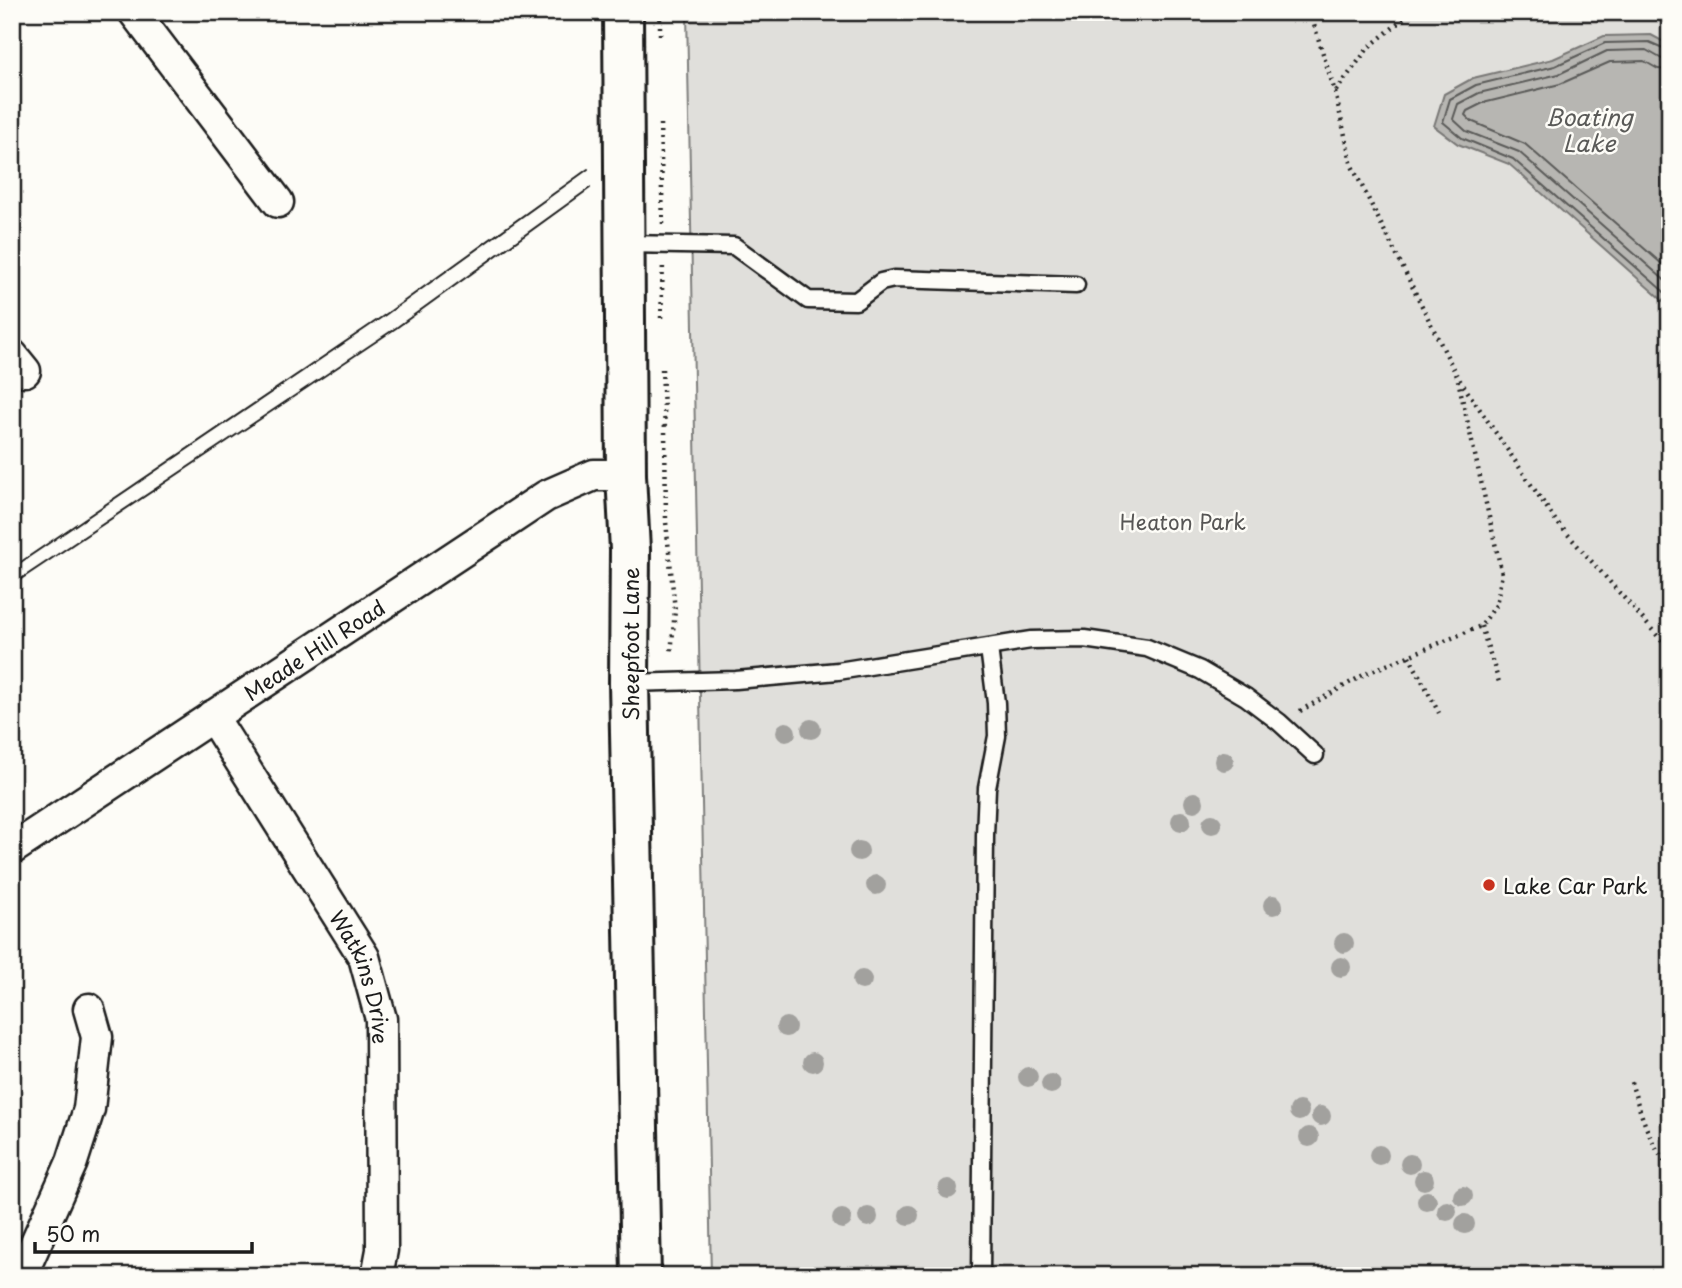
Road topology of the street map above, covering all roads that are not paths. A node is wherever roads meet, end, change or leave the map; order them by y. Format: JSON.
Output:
{"nodes":[{"id":1,"x":134,"y":12,"type":"edge"},
{"id":2,"x":623,"y":12,"type":"edge"},
{"id":3,"x":278,"y":202,"type":"dead end"},
{"id":4,"x":645,"y":243,"type":"junction"},
{"id":5,"x":1076,"y":285,"type":"dead end"},
{"id":6,"x":626,"y":475,"type":"junction"},
{"id":7,"x":989,"y":648,"type":"junction"},
{"id":8,"x":629,"y":683,"type":"junction"},
{"id":9,"x":212,"y":716,"type":"junction"},
{"id":10,"x":1315,"y":755,"type":"dead end"},
{"id":11,"x":12,"y":849,"type":"edge"},
{"id":12,"x":89,"y":1009,"type":"dead end"},
{"id":13,"x":21,"y":1276,"type":"edge"},
{"id":14,"x":377,"y":1276,"type":"edge"},
{"id":15,"x":641,"y":1276,"type":"edge"},
{"id":16,"x":981,"y":1276,"type":"edge"}],
"edges":[{"from":1,"to":3,"type":"street"},
{"from":2,"to":4,"type":"main road","name":"Sheepfoot Lane"},
{"from":4,"to":5,"type":"lane"},
{"from":4,"to":6,"type":"main road","name":"Sheepfoot Lane"},
{"from":6,"to":8,"type":"main road","name":"Sheepfoot Lane"},
{"from":6,"to":9,"type":"street","name":"Meade Hill Road"},
{"from":7,"to":8,"type":"lane"},
{"from":7,"to":10,"type":"lane"},
{"from":7,"to":16,"type":"lane"},
{"from":8,"to":15,"type":"main road","name":"Sheepfoot Lane"},
{"from":9,"to":11,"type":"street","name":"Meade Hill Road"},
{"from":9,"to":14,"type":"street","name":"Watkins Drive"},
{"from":12,"to":13,"type":"street"}]}
